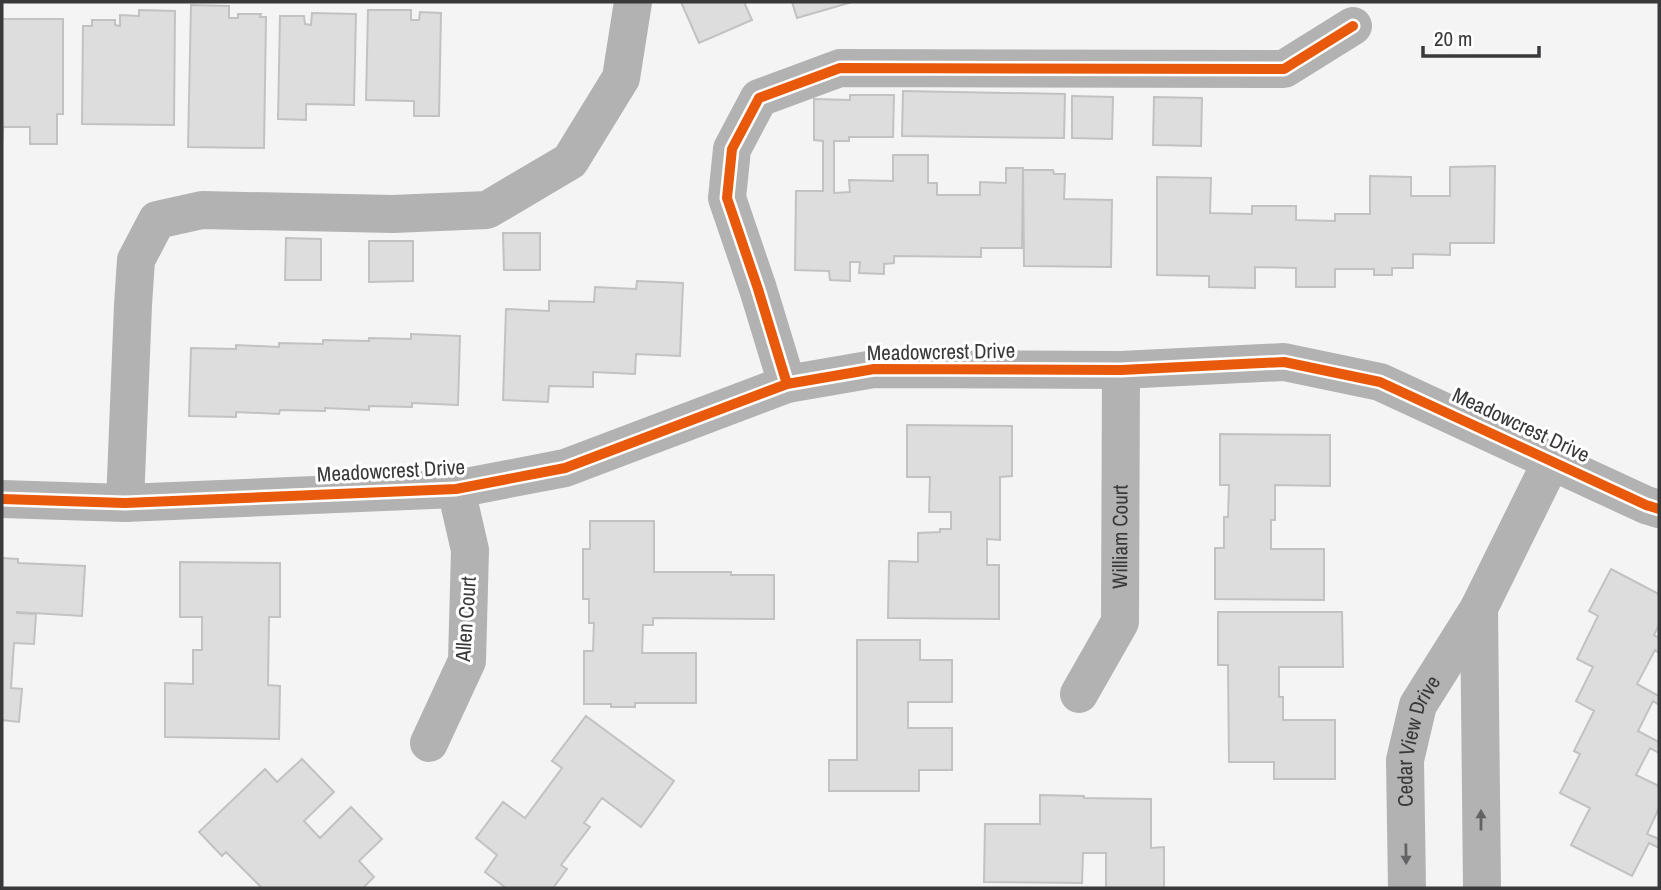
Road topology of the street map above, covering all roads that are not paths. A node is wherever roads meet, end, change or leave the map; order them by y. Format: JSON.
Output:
{"nodes":[{"id":1,"x":633,"y":2,"type":"edge"},
{"id":2,"x":1353,"y":26,"type":"dead end"},
{"id":3,"x":1121,"y":370,"type":"junction"},
{"id":4,"x":787,"y":384,"type":"junction"},
{"id":5,"x":1552,"y":460,"type":"junction"},
{"id":6,"x":456,"y":489,"type":"junction"},
{"id":7,"x":2,"y":499,"type":"edge"},
{"id":8,"x":125,"y":503,"type":"junction"},
{"id":9,"x":1659,"y":509,"type":"edge"},
{"id":10,"x":1479,"y":608,"type":"junction"},
{"id":11,"x":1079,"y":694,"type":"dead end"},
{"id":12,"x":429,"y":743,"type":"dead end"},
{"id":13,"x":1407,"y":888,"type":"edge"},
{"id":14,"x":1482,"y":888,"type":"edge"}],
"edges":[{"from":1,"to":8,"type":"street"},
{"from":2,"to":4,"type":"street"},
{"from":3,"to":4,"type":"street","name":"Meadowcrest Drive"},
{"from":3,"to":5,"type":"street","name":"Meadowcrest Drive"},
{"from":3,"to":11,"type":"street","name":"William Court"},
{"from":4,"to":6,"type":"street","name":"Meadowcrest Drive"},
{"from":5,"to":9,"type":"street","name":"Meadowcrest Drive"},
{"from":5,"to":10,"type":"street","name":"Cedar View Drive"},
{"from":6,"to":8,"type":"street","name":"Meadowcrest Drive"},
{"from":6,"to":12,"type":"street","name":"Allen Court"},
{"from":7,"to":8,"type":"street","name":"Meadowcrest Drive"},
{"from":10,"to":13,"type":"street","name":"Cedar View Drive","one_way":true},
{"from":14,"to":10,"type":"street","name":"Cedar View Drive","one_way":true}]}
